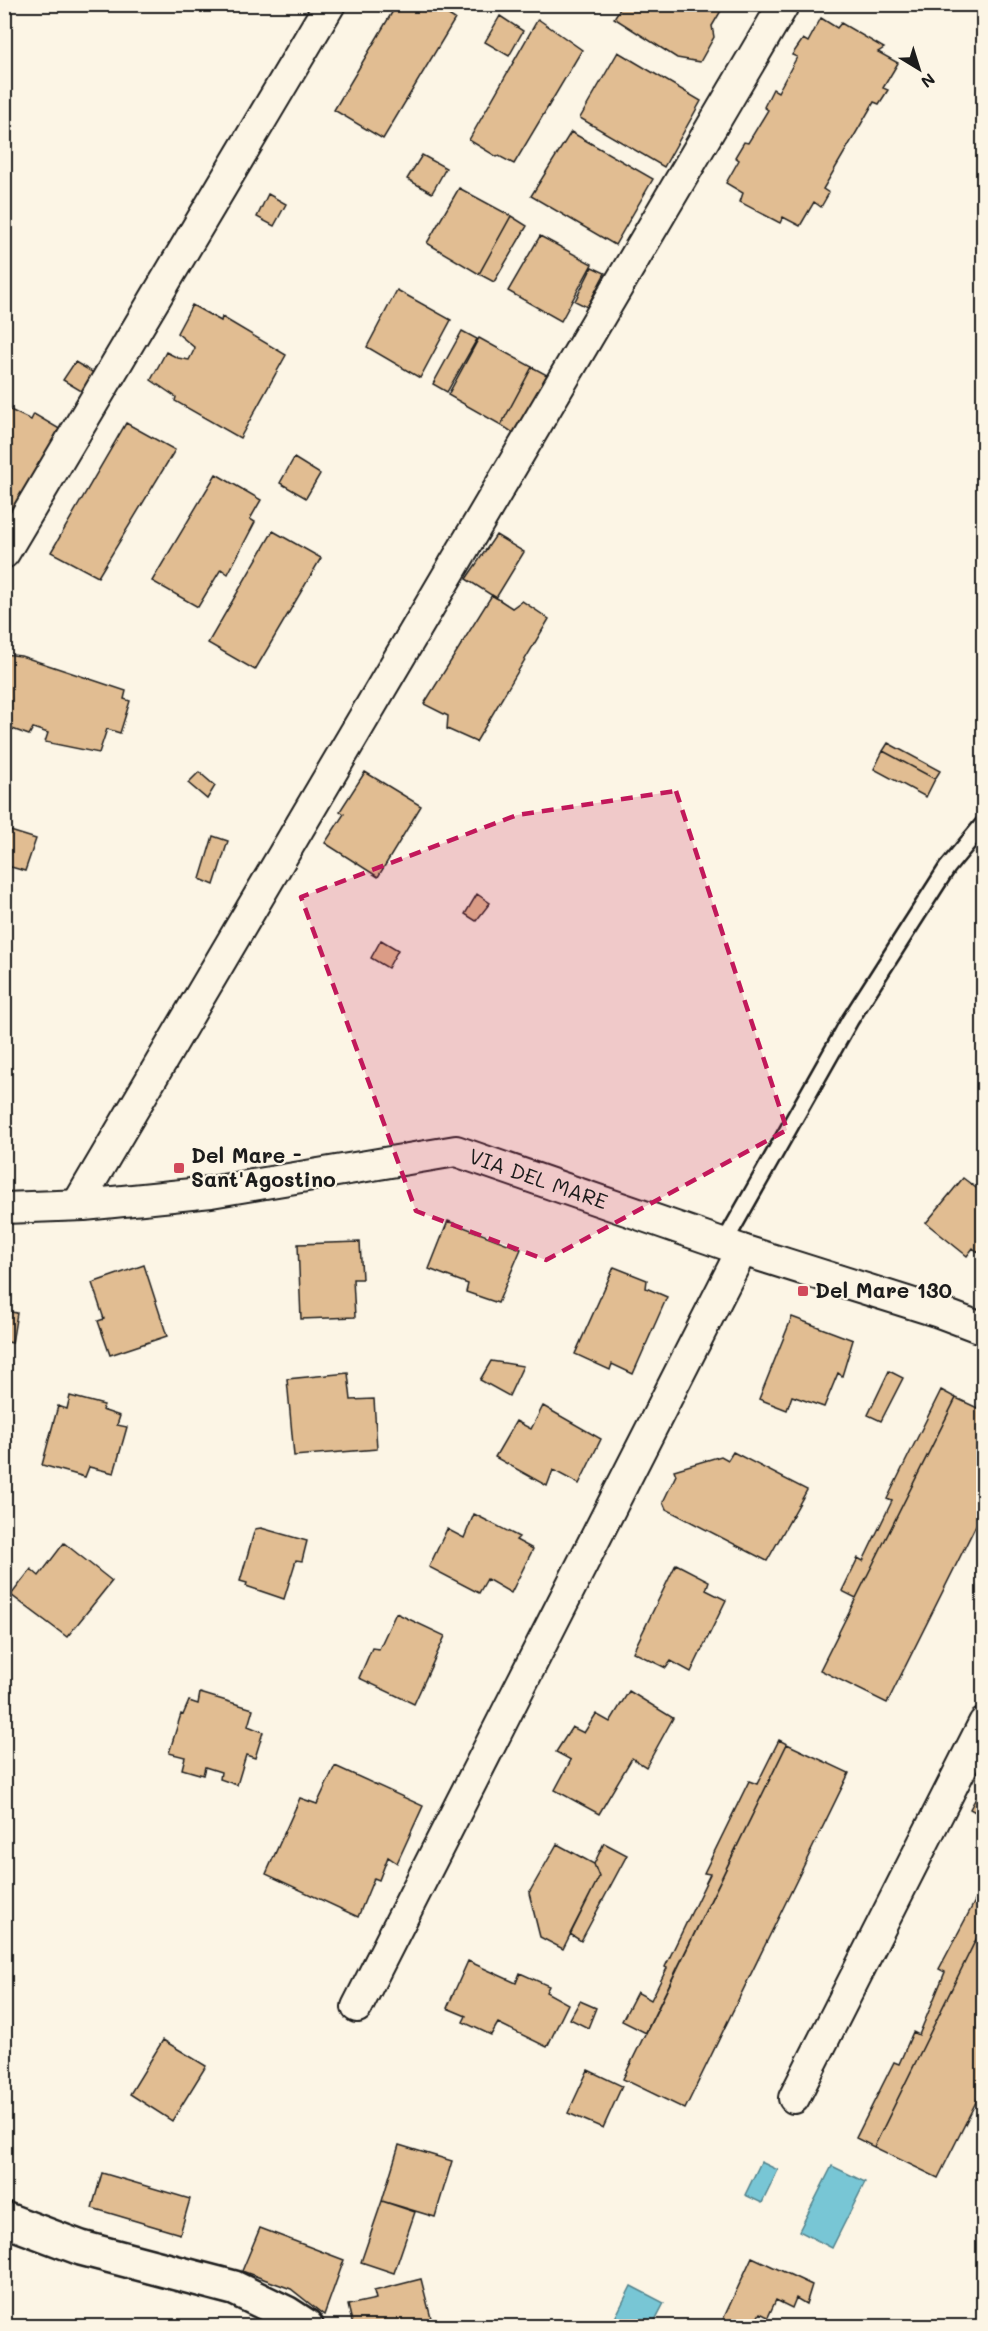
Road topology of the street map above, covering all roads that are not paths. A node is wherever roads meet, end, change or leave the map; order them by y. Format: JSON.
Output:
{"nodes":[{"id":1,"x":330,"y":4,"type":"edge"},
{"id":2,"x":784,"y":4,"type":"edge"},
{"id":3,"x":4,"y":553,"type":"edge"},
{"id":4,"x":984,"y":823,"type":"edge"},
{"id":5,"x":77,"y":1205,"type":"junction"},
{"id":6,"x":4,"y":1208,"type":"edge"},
{"id":7,"x":733,"y":1247,"type":"junction"},
{"id":8,"x":984,"y":1329,"type":"edge"},
{"id":9,"x":984,"y":1722,"type":"edge"},
{"id":10,"x":357,"y":2007,"type":"dead end"},
{"id":11,"x":794,"y":2098,"type":"dead end"},
{"id":12,"x":4,"y":2219,"type":"edge"},
{"id":13,"x":306,"y":2326,"type":"edge"}],
"edges":[{"from":1,"to":3,"type":"street"},
{"from":2,"to":5,"type":"street"},
{"from":4,"to":7,"type":"lane"},
{"from":5,"to":6,"type":"street","name":"VIA DEL MARE"},
{"from":5,"to":7,"type":"street","name":"VIA DEL MARE"},
{"from":7,"to":8,"type":"street","name":"VIA DEL MARE"},
{"from":7,"to":10,"type":"street"},
{"from":9,"to":11,"type":"street"},
{"from":12,"to":13,"type":"street"}]}
